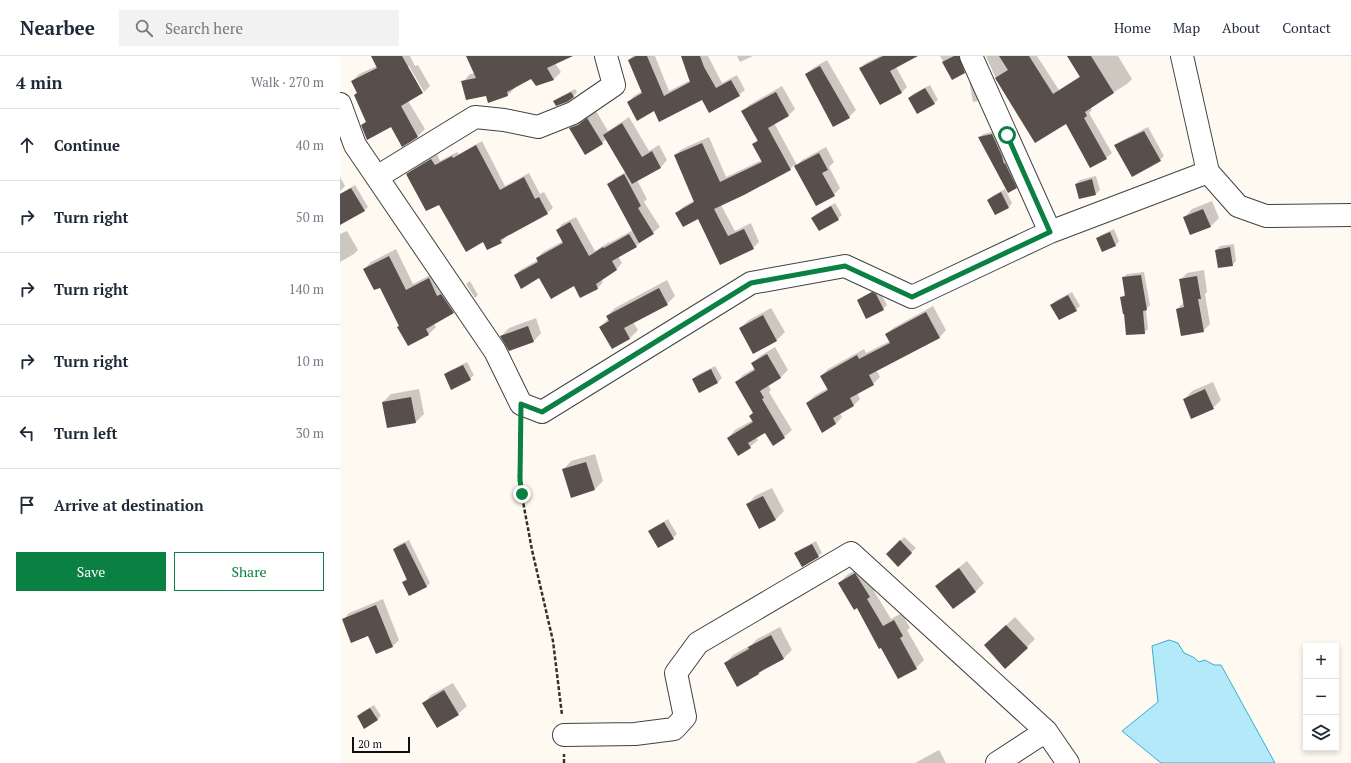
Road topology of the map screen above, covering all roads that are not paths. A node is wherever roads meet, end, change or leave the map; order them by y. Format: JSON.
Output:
{"nodes":[{"id":1,"x":606,"y":56,"type":"edge"},
{"id":2,"x":971,"y":56,"type":"edge"},
{"id":3,"x":1182,"y":56,"type":"edge"},
{"id":4,"x":340,"y":104,"type":"edge"},
{"id":5,"x":1208,"y":172,"type":"junction"},
{"id":6,"x":377,"y":177,"type":"junction"},
{"id":7,"x":1351,"y":215,"type":"edge"},
{"id":8,"x":1050,"y":232,"type":"junction"},
{"id":9,"x":1046,"y":731,"type":"junction"},
{"id":10,"x":564,"y":735,"type":"road end"},
{"id":11,"x":997,"y":763,"type":"edge"},
{"id":12,"x":1068,"y":763,"type":"edge"}],
"edges":[{"from":1,"to":6,"type":"street"},
{"from":2,"to":8,"type":"street"},
{"from":3,"to":5,"type":"street"},
{"from":4,"to":6,"type":"street"},
{"from":5,"to":7,"type":"street"},
{"from":5,"to":8,"type":"street"},
{"from":6,"to":8,"type":"street"},
{"from":9,"to":10,"type":"street"},
{"from":9,"to":11,"type":"street"},
{"from":9,"to":12,"type":"street"}]}
